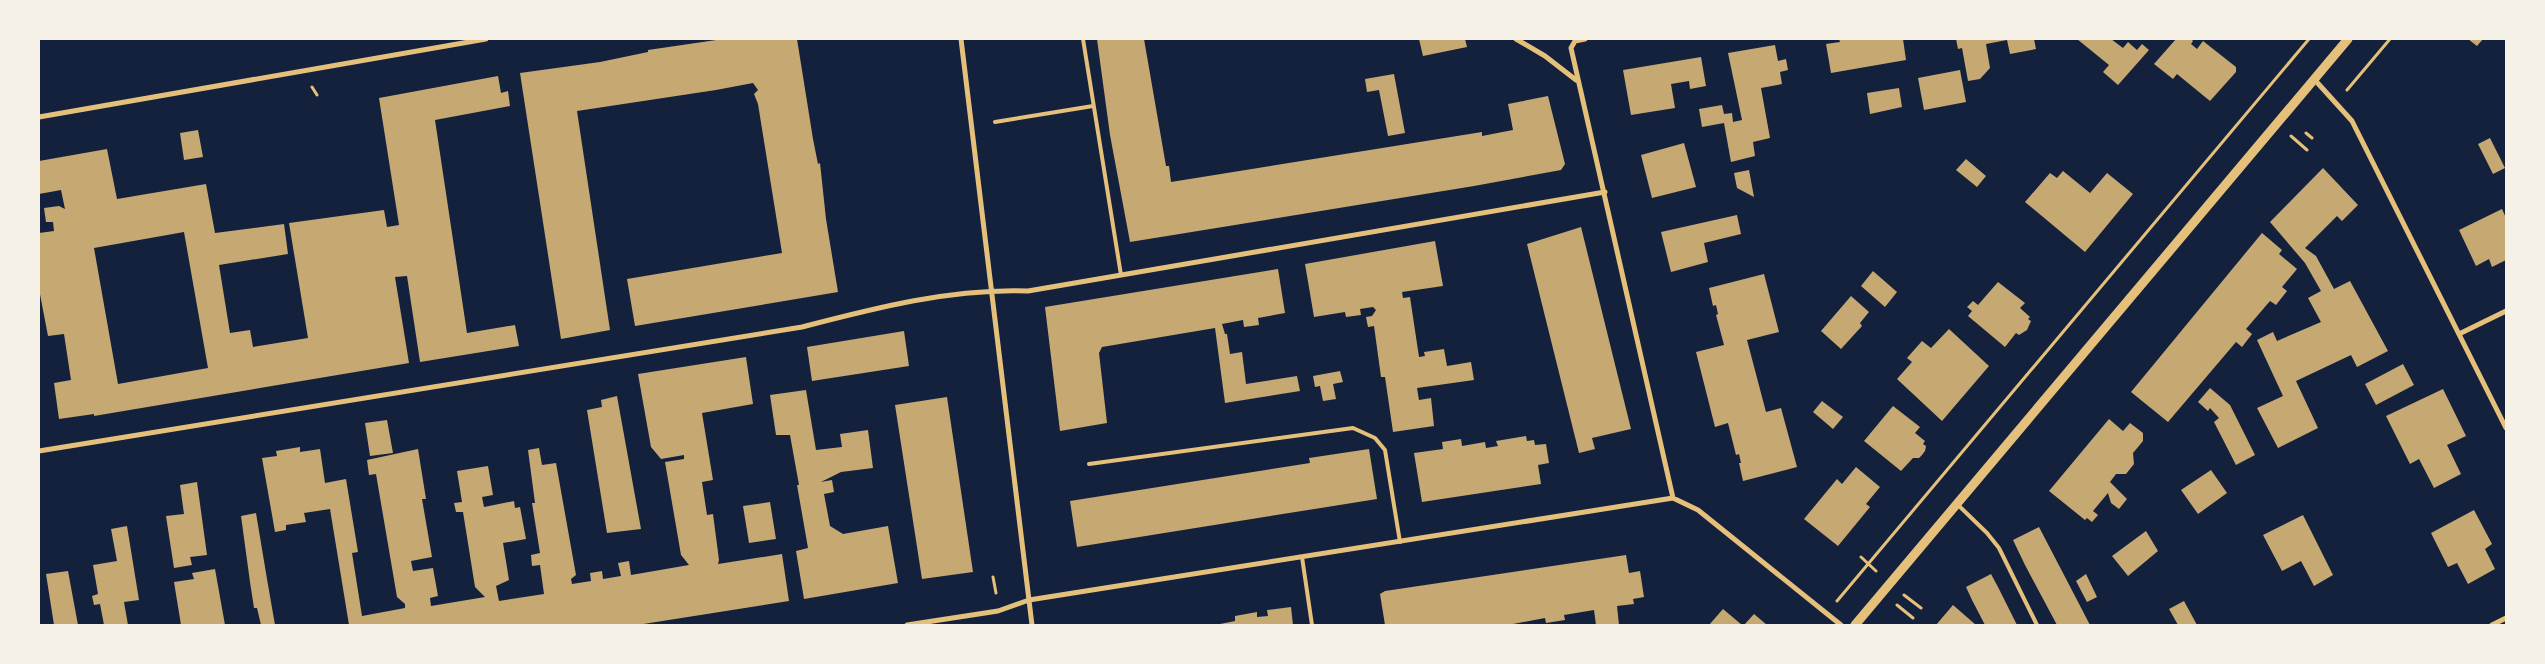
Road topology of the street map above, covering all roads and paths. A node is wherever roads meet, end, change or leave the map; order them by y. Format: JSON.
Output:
{"nodes":[{"id":1,"x":486,"y":39,"type":"edge"},
{"id":2,"x":960,"y":39,"type":"edge"},
{"id":3,"x":1083,"y":39,"type":"edge"},
{"id":4,"x":1516,"y":39,"type":"edge"},
{"id":5,"x":1586,"y":39,"type":"edge"},
{"id":6,"x":2310,"y":39,"type":"edge"},
{"id":7,"x":2348,"y":39,"type":"edge"},
{"id":8,"x":2390,"y":39,"type":"edge"},
{"id":9,"x":1576,"y":80,"type":"junction"},
{"id":10,"x":2314,"y":80,"type":"junction"},
{"id":11,"x":2351,"y":86,"type":"dead end"},
{"id":12,"x":2254,"y":105,"type":"junction"},
{"id":13,"x":1093,"y":106,"type":"junction"},
{"id":14,"x":2259,"y":110,"type":"dead end"},
{"id":15,"x":39,"y":117,"type":"edge"},
{"id":16,"x":995,"y":122,"type":"dead end"},
{"id":17,"x":2306,"y":133,"type":"dead end"},
{"id":18,"x":2287,"y":134,"type":"dead end"},
{"id":19,"x":2312,"y":138,"type":"dead end"},
{"id":20,"x":2308,"y":150,"type":"dead end"},
{"id":21,"x":1605,"y":192,"type":"junction"},
{"id":22,"x":1121,"y":275,"type":"junction"},
{"id":23,"x":992,"y":290,"type":"junction"},
{"id":24,"x":2506,"y":311,"type":"edge"},
{"id":25,"x":2459,"y":334,"type":"junction"},
{"id":26,"x":2506,"y":428,"type":"edge"},
{"id":27,"x":39,"y":451,"type":"edge"},
{"id":28,"x":1089,"y":464,"type":"dead end"},
{"id":29,"x":1674,"y":498,"type":"junction"},
{"id":30,"x":1957,"y":504,"type":"junction"},
{"id":31,"x":1400,"y":542,"type":"junction"},
{"id":32,"x":1302,"y":557,"type":"junction"},
{"id":33,"x":1861,"y":557,"type":"dead end"},
{"id":34,"x":1869,"y":564,"type":"junction"},
{"id":35,"x":1878,"y":573,"type":"dead end"},
{"id":36,"x":1902,"y":593,"type":"dead end"},
{"id":37,"x":1842,"y":595,"type":"dead end"},
{"id":38,"x":1029,"y":600,"type":"junction"},
{"id":39,"x":1921,"y":608,"type":"dead end"},
{"id":40,"x":2506,"y":618,"type":"edge"},
{"id":41,"x":907,"y":625,"type":"edge"},
{"id":42,"x":1032,"y":625,"type":"edge"},
{"id":43,"x":1312,"y":625,"type":"edge"},
{"id":44,"x":1841,"y":625,"type":"edge"},
{"id":45,"x":1855,"y":625,"type":"edge"},
{"id":46,"x":2037,"y":625,"type":"edge"},
{"id":47,"x":2492,"y":625,"type":"edge"}],
"edges":[{"from":1,"to":15,"type":"street"},
{"from":2,"to":23,"type":"street"},
{"from":3,"to":13,"type":"lane"},
{"from":4,"to":9,"type":"street"},
{"from":5,"to":9,"type":"street"},
{"from":6,"to":12,"type":"path"},
{"from":7,"to":10,"type":"street"},
{"from":8,"to":11,"type":"path"},
{"from":9,"to":21,"type":"street"},
{"from":10,"to":25,"type":"street"},
{"from":10,"to":30,"type":"street"},
{"from":12,"to":14,"type":"path"},
{"from":12,"to":34,"type":"path"},
{"from":13,"to":16,"type":"lane"},
{"from":13,"to":22,"type":"lane"},
{"from":17,"to":19,"type":"path"},
{"from":18,"to":20,"type":"path"},
{"from":21,"to":22,"type":"street"},
{"from":21,"to":29,"type":"street"},
{"from":22,"to":23,"type":"street"},
{"from":23,"to":27,"type":"street"},
{"from":23,"to":38,"type":"street"},
{"from":24,"to":25,"type":"street"},
{"from":25,"to":26,"type":"street"},
{"from":28,"to":31,"type":"lane"},
{"from":29,"to":31,"type":"street"},
{"from":29,"to":44,"type":"street"},
{"from":30,"to":45,"type":"street"},
{"from":30,"to":46,"type":"lane"},
{"from":31,"to":32,"type":"street"},
{"from":32,"to":38,"type":"street"},
{"from":32,"to":43,"type":"lane"},
{"from":33,"to":34,"type":"path"},
{"from":34,"to":35,"type":"path"},
{"from":34,"to":37,"type":"path"},
{"from":36,"to":39,"type":"path"},
{"from":38,"to":41,"type":"street"},
{"from":38,"to":42,"type":"street"},
{"from":40,"to":47,"type":"street"}]}
